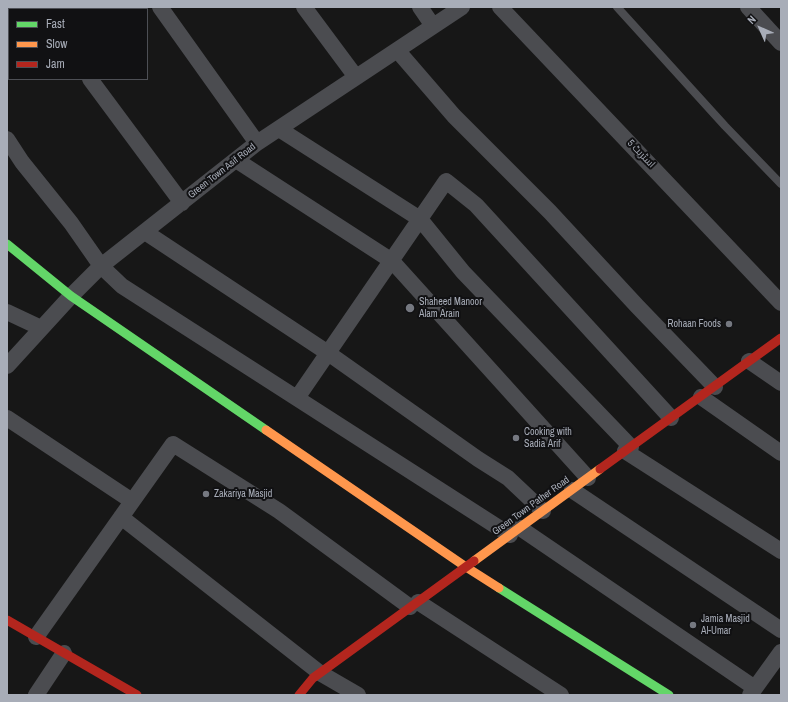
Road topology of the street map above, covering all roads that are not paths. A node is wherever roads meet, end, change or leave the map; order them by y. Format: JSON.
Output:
{"nodes":[{"id":1,"x":160,"y":7,"type":"edge"},
{"id":2,"x":304,"y":7,"type":"edge"},
{"id":3,"x":420,"y":7,"type":"edge"},
{"id":4,"x":462,"y":7,"type":"edge"},
{"id":5,"x":500,"y":7,"type":"edge"},
{"id":6,"x":617,"y":7,"type":"edge"},
{"id":7,"x":748,"y":7,"type":"edge"},
{"id":8,"x":433,"y":26,"type":"junction"},
{"id":9,"x":781,"y":43,"type":"edge"},
{"id":10,"x":397,"y":50,"type":"junction"},
{"id":11,"x":356,"y":77,"type":"junction"},
{"id":12,"x":91,"y":80,"type":"edge"},
{"id":13,"x":279,"y":129,"type":"junction"},
{"id":14,"x":7,"y":139,"type":"edge"},
{"id":15,"x":257,"y":143,"type":"junction"},
{"id":16,"x":236,"y":160,"type":"junction"},
{"id":17,"x":781,"y":184,"type":"edge"},
{"id":18,"x":182,"y":203,"type":"junction"},
{"id":19,"x":420,"y":219,"type":"junction"},
{"id":20,"x":145,"y":232,"type":"junction"},
{"id":21,"x":7,"y":244,"type":"edge"},
{"id":22,"x":392,"y":261,"type":"junction"},
{"id":23,"x":101,"y":266,"type":"junction"},
{"id":24,"x":71,"y":296,"type":"junction"},
{"id":25,"x":781,"y":303,"type":"edge"},
{"id":26,"x":7,"y":312,"type":"edge"},
{"id":27,"x":41,"y":328,"type":"junction"},
{"id":28,"x":781,"y":338,"type":"edge"},
{"id":29,"x":328,"y":353,"type":"junction"},
{"id":30,"x":750,"y":361,"type":"junction"},
{"id":31,"x":7,"y":366,"type":"edge"},
{"id":32,"x":781,"y":383,"type":"edge"},
{"id":33,"x":715,"y":386,"type":"junction"},
{"id":34,"x":700,"y":397,"type":"junction"},
{"id":35,"x":297,"y":398,"type":"junction"},
{"id":36,"x":7,"y":418,"type":"edge"},
{"id":37,"x":671,"y":418,"type":"junction"},
{"id":38,"x":628,"y":449,"type":"junction"},
{"id":39,"x":781,"y":453,"type":"edge"},
{"id":40,"x":588,"y":478,"type":"junction"},
{"id":41,"x":572,"y":490,"type":"junction"},
{"id":42,"x":132,"y":501,"type":"junction"},
{"id":43,"x":543,"y":511,"type":"junction"},
{"id":44,"x":121,"y":518,"type":"junction"},
{"id":45,"x":515,"y":532,"type":"junction"},
{"id":46,"x":781,"y":551,"type":"edge"},
{"id":47,"x":466,"y":567,"type":"junction"},
{"id":48,"x":414,"y":604,"type":"junction"},
{"id":49,"x":7,"y":620,"type":"edge"},
{"id":50,"x":781,"y":630,"type":"edge"},
{"id":51,"x":36,"y":637,"type":"junction"},
{"id":52,"x":781,"y":652,"type":"edge"},
{"id":53,"x":64,"y":653,"type":"junction"},
{"id":54,"x":320,"y":673,"type":"junction"},
{"id":55,"x":752,"y":692,"type":"edge"},
{"id":56,"x":36,"y":695,"type":"edge"},
{"id":57,"x":138,"y":695,"type":"edge"},
{"id":58,"x":299,"y":695,"type":"edge"},
{"id":59,"x":358,"y":695,"type":"edge"},
{"id":60,"x":561,"y":695,"type":"edge"},
{"id":61,"x":669,"y":695,"type":"edge"}],
"edges":[{"from":1,"to":15,"type":"street"},
{"from":2,"to":11,"type":"street"},
{"from":3,"to":8,"type":"street"},
{"from":4,"to":8,"type":"street","name":"Green Town Asif Road"},
{"from":5,"to":25,"type":"street","name":"اسٹریٹ 5"},
{"from":6,"to":17,"type":"lane"},
{"from":7,"to":9,"type":"street"},
{"from":8,"to":10,"type":"street","name":"Green Town Asif Road"},
{"from":10,"to":11,"type":"street","name":"Green Town Asif Road"},
{"from":10,"to":33,"type":"street"},
{"from":11,"to":13,"type":"street","name":"Green Town Asif Road"},
{"from":12,"to":18,"type":"street"},
{"from":13,"to":15,"type":"street","name":"Green Town Asif Road"},
{"from":13,"to":19,"type":"street"},
{"from":14,"to":23,"type":"street"},
{"from":15,"to":16,"type":"street","name":"Green Town Asif Road"},
{"from":16,"to":18,"type":"street","name":"Green Town Asif Road"},
{"from":16,"to":22,"type":"street"},
{"from":18,"to":20,"type":"street","name":"Green Town Asif Road"},
{"from":19,"to":22,"type":"street"},
{"from":19,"to":37,"type":"street"},
{"from":19,"to":38,"type":"street"},
{"from":20,"to":23,"type":"street","name":"Green Town Asif Road"},
{"from":20,"to":29,"type":"street"},
{"from":21,"to":24,"type":"street"},
{"from":22,"to":29,"type":"street"},
{"from":22,"to":40,"type":"street"},
{"from":23,"to":24,"type":"street","name":"Green Town Asif Road"},
{"from":23,"to":35,"type":"street"},
{"from":24,"to":27,"type":"street","name":"Green Town Asif Road"},
{"from":24,"to":47,"type":"street"},
{"from":26,"to":27,"type":"street"},
{"from":27,"to":31,"type":"street","name":"Green Town Asif Road"},
{"from":28,"to":30,"type":"street","name":"Green Town Pather Road"},
{"from":29,"to":35,"type":"street"},
{"from":29,"to":43,"type":"street"},
{"from":30,"to":32,"type":"street"},
{"from":30,"to":33,"type":"street","name":"Green Town Pather Road"},
{"from":33,"to":34,"type":"street","name":"Green Town Pather Road"},
{"from":34,"to":37,"type":"street","name":"Green Town Pather Road"},
{"from":34,"to":39,"type":"street"},
{"from":35,"to":45,"type":"street"},
{"from":36,"to":42,"type":"street"},
{"from":37,"to":38,"type":"street","name":"Green Town Pather Road"},
{"from":38,"to":40,"type":"street","name":"Green Town Pather Road"},
{"from":38,"to":46,"type":"street"},
{"from":40,"to":41,"type":"street","name":"Green Town Pather Road"},
{"from":41,"to":43,"type":"street","name":"Green Town Pather Road"},
{"from":41,"to":50,"type":"street"},
{"from":42,"to":44,"type":"street"},
{"from":42,"to":48,"type":"street"},
{"from":43,"to":45,"type":"street","name":"Green Town Pather Road"},
{"from":44,"to":51,"type":"street"},
{"from":44,"to":54,"type":"street"},
{"from":45,"to":47,"type":"street","name":"Green Town Pather Road"},
{"from":45,"to":55,"type":"street"},
{"from":47,"to":48,"type":"street","name":"Green Town Pather Road"},
{"from":47,"to":61,"type":"street"},
{"from":48,"to":54,"type":"street","name":"Green Town Pather Road"},
{"from":48,"to":60,"type":"street"},
{"from":49,"to":51,"type":"street"},
{"from":51,"to":53,"type":"street"},
{"from":52,"to":55,"type":"street"},
{"from":53,"to":56,"type":"street"},
{"from":53,"to":57,"type":"street"},
{"from":54,"to":58,"type":"street","name":"Green Town Pather Road"},
{"from":54,"to":59,"type":"street"}]}
